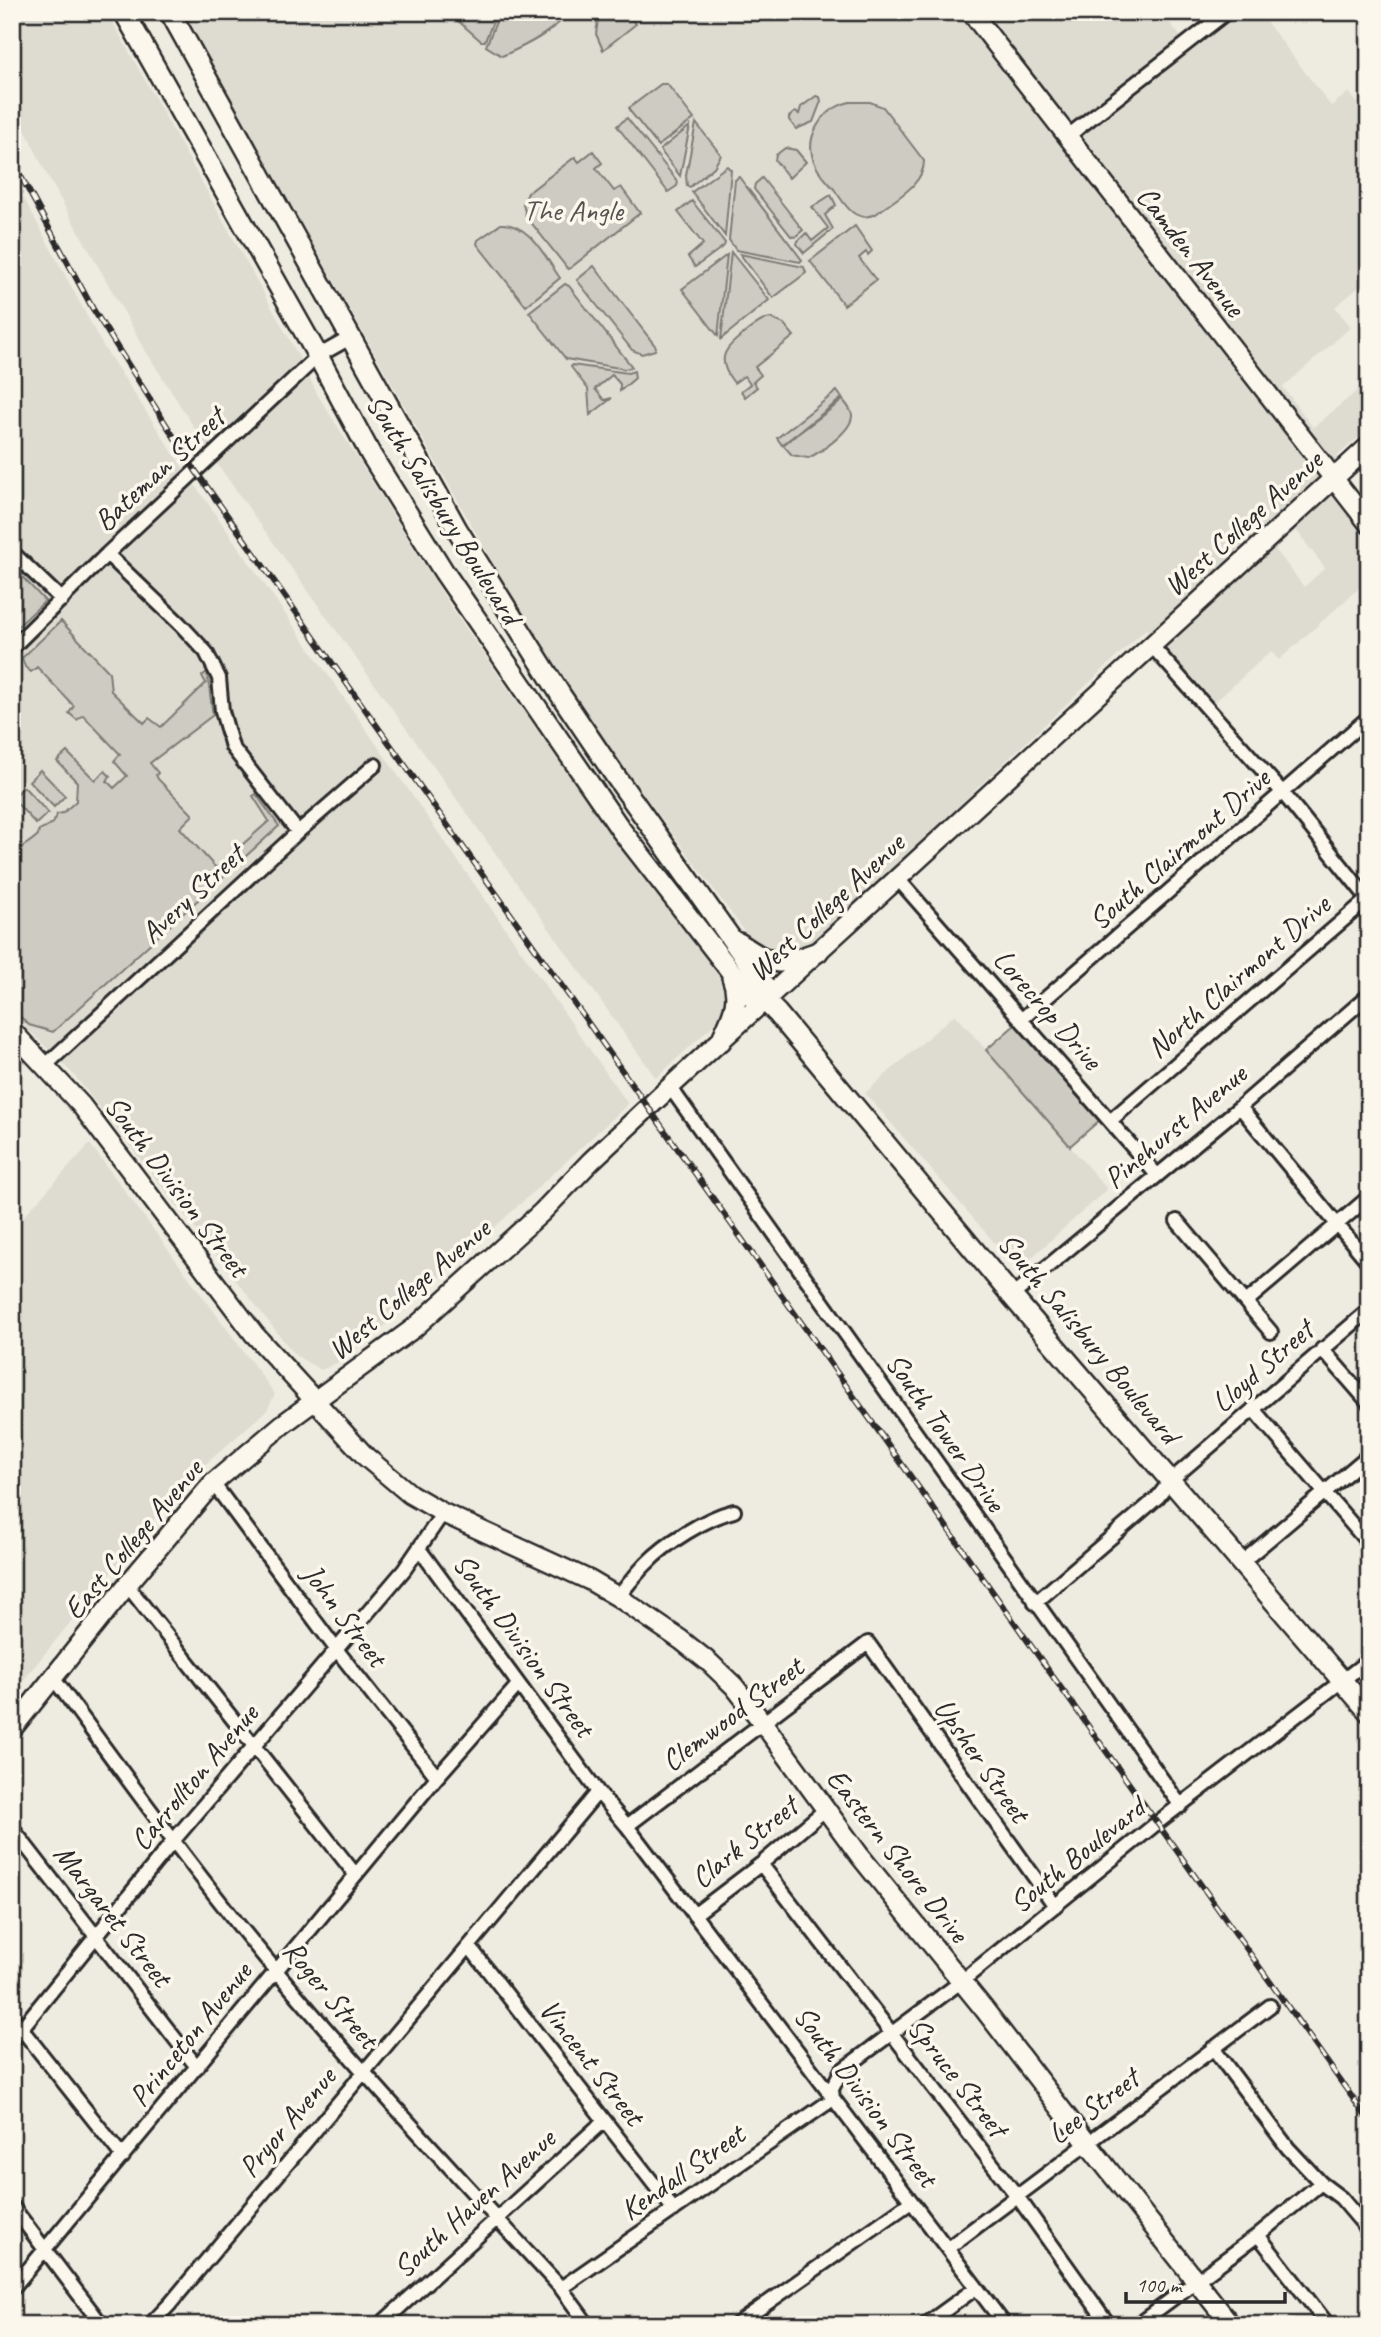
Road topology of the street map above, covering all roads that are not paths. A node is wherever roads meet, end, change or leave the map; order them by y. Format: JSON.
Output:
{"nodes":[{"id":1,"x":124,"y":12,"type":"edge"},
{"id":2,"x":170,"y":12,"type":"edge"},
{"id":3,"x":971,"y":12,"type":"edge"},
{"id":4,"x":1227,"y":12,"type":"edge"},
{"id":5,"x":1068,"y":136,"type":"junction"},
{"id":6,"x":350,"y":338,"type":"junction"},
{"id":7,"x":318,"y":356,"type":"junction"},
{"id":8,"x":1369,"y":446,"type":"edge"},
{"id":9,"x":1333,"y":478,"type":"junction"},
{"id":10,"x":1369,"y":524,"type":"edge"},
{"id":11,"x":12,"y":552,"type":"edge"},
{"id":12,"x":107,"y":554,"type":"junction"},
{"id":13,"x":62,"y":600,"type":"junction"},
{"id":14,"x":1151,"y":645,"type":"junction"},
{"id":15,"x":12,"y":648,"type":"edge"},
{"id":16,"x":1369,"y":717,"type":"edge"},
{"id":17,"x":550,"y":727,"type":"junction"},
{"id":18,"x":375,"y":765,"type":"dead end"},
{"id":19,"x":616,"y":777,"type":"junction"},
{"id":20,"x":1283,"y":793,"type":"junction"},
{"id":21,"x":298,"y":832,"type":"junction"},
{"id":22,"x":898,"y":879,"type":"junction"},
{"id":23,"x":1368,"y":899,"type":"edge"},
{"id":24,"x":729,"y":936,"type":"junction"},
{"id":25,"x":818,"y":952,"type":"junction"},
{"id":26,"x":727,"y":967,"type":"junction"},
{"id":27,"x":1369,"y":995,"type":"edge"},
{"id":28,"x":765,"y":1000,"type":"junction"},
{"id":29,"x":1022,"y":1019,"type":"junction"},
{"id":30,"x":12,"y":1031,"type":"edge"},
{"id":31,"x":721,"y":1041,"type":"junction"},
{"id":32,"x":46,"y":1065,"type":"junction"},
{"id":33,"x":670,"y":1087,"type":"junction"},
{"id":34,"x":1240,"y":1107,"type":"junction"},
{"id":35,"x":1110,"y":1121,"type":"junction"},
{"id":36,"x":1157,"y":1175,"type":"junction"},
{"id":37,"x":1369,"y":1197,"type":"edge"},
{"id":38,"x":1177,"y":1221,"type":"dead end"},
{"id":39,"x":1335,"y":1225,"type":"junction"},
{"id":40,"x":1369,"y":1263,"type":"edge"},
{"id":41,"x":1012,"y":1296,"type":"junction"},
{"id":42,"x":1246,"y":1302,"type":"junction"},
{"id":43,"x":1369,"y":1310,"type":"edge"},
{"id":44,"x":1271,"y":1332,"type":"dead end"},
{"id":45,"x":1322,"y":1349,"type":"junction"},
{"id":46,"x":315,"y":1402,"type":"junction"},
{"id":47,"x":1369,"y":1403,"type":"edge"},
{"id":48,"x":1252,"y":1409,"type":"junction"},
{"id":49,"x":1369,"y":1455,"type":"edge"},
{"id":50,"x":1171,"y":1480,"type":"junction"},
{"id":51,"x":214,"y":1483,"type":"junction"},
{"id":52,"x":1324,"y":1492,"type":"junction"},
{"id":53,"x":734,"y":1511,"type":"dead end"},
{"id":54,"x":443,"y":1513,"type":"junction"},
{"id":55,"x":1369,"y":1544,"type":"edge"},
{"id":56,"x":420,"y":1550,"type":"junction"},
{"id":57,"x":1241,"y":1563,"type":"junction"},
{"id":58,"x":127,"y":1585,"type":"junction"},
{"id":59,"x":618,"y":1597,"type":"junction"},
{"id":60,"x":1035,"y":1603,"type":"junction"},
{"id":61,"x":868,"y":1643,"type":"joint"},
{"id":62,"x":336,"y":1649,"type":"junction"},
{"id":63,"x":1369,"y":1660,"type":"edge"},
{"id":64,"x":54,"y":1679,"type":"junction"},
{"id":65,"x":1343,"y":1682,"type":"junction"},
{"id":66,"x":518,"y":1685,"type":"junction"},
{"id":67,"x":1369,"y":1713,"type":"edge"},
{"id":68,"x":763,"y":1723,"type":"junction"},
{"id":69,"x":12,"y":1729,"type":"edge"},
{"id":70,"x":255,"y":1745,"type":"junction"},
{"id":71,"x":437,"y":1777,"type":"junction"},
{"id":72,"x":598,"y":1792,"type":"junction"},
{"id":73,"x":1181,"y":1806,"type":"junction"},
{"id":74,"x":826,"y":1809,"type":"junction"},
{"id":75,"x":627,"y":1826,"type":"junction"},
{"id":76,"x":12,"y":1828,"type":"edge"},
{"id":77,"x":174,"y":1840,"type":"junction"},
{"id":78,"x":761,"y":1864,"type":"junction"},
{"id":79,"x":355,"y":1874,"type":"junction"},
{"id":80,"x":1055,"y":1906,"type":"junction"},
{"id":81,"x":694,"y":1915,"type":"junction"},
{"id":82,"x":97,"y":1935,"type":"junction"},
{"id":83,"x":469,"y":1946,"type":"junction"},
{"id":84,"x":276,"y":1971,"type":"junction"},
{"id":85,"x":962,"y":1981,"type":"junction"},
{"id":86,"x":1270,"y":2006,"type":"dead end"},
{"id":87,"x":12,"y":2017,"type":"edge"},
{"id":88,"x":21,"y":2029,"type":"junction"},
{"id":89,"x":890,"y":2033,"type":"junction"},
{"id":90,"x":12,"y":2040,"type":"edge"},
{"id":91,"x":1213,"y":2048,"type":"junction"},
{"id":92,"x":197,"y":2067,"type":"junction"},
{"id":93,"x":362,"y":2072,"type":"junction"},
{"id":94,"x":833,"y":2099,"type":"junction"},
{"id":95,"x":604,"y":2122,"type":"junction"},
{"id":96,"x":1088,"y":2144,"type":"junction"},
{"id":97,"x":124,"y":2158,"type":"junction"},
{"id":98,"x":1321,"y":2183,"type":"junction"},
{"id":99,"x":1017,"y":2196,"type":"junction"},
{"id":100,"x":911,"y":2203,"type":"junction"},
{"id":101,"x":12,"y":2206,"type":"edge"},
{"id":102,"x":674,"y":2210,"type":"junction"},
{"id":103,"x":496,"y":2218,"type":"junction"},
{"id":104,"x":1369,"y":2231,"type":"edge"},
{"id":105,"x":1258,"y":2235,"type":"junction"},
{"id":106,"x":45,"y":2248,"type":"junction"},
{"id":107,"x":948,"y":2248,"type":"junction"},
{"id":108,"x":1197,"y":2280,"type":"junction"},
{"id":109,"x":561,"y":2288,"type":"junction"},
{"id":110,"x":976,"y":2288,"type":"junction"},
{"id":111,"x":12,"y":2289,"type":"edge"},
{"id":112,"x":102,"y":2325,"type":"edge"},
{"id":113,"x":150,"y":2325,"type":"edge"},
{"id":114,"x":380,"y":2325,"type":"edge"},
{"id":115,"x":588,"y":2325,"type":"edge"},
{"id":116,"x":736,"y":2325,"type":"edge"},
{"id":117,"x":925,"y":2325,"type":"edge"},
{"id":118,"x":1005,"y":2325,"type":"edge"},
{"id":119,"x":1110,"y":2325,"type":"edge"},
{"id":120,"x":1137,"y":2325,"type":"edge"},
{"id":121,"x":1231,"y":2325,"type":"edge"},
{"id":122,"x":1328,"y":2325,"type":"edge"}],
"edges":[{"from":1,"to":7,"type":"main road","name":"South Salisbury Boulevard"},
{"from":2,"to":6,"type":"main road","name":"South Salisbury Boulevard"},
{"from":3,"to":5,"type":"street","name":"Camden Avenue"},
{"from":4,"to":5,"type":"street"},
{"from":5,"to":9,"type":"street","name":"Camden Avenue"},
{"from":6,"to":7,"type":"street","name":"Bateman Street"},
{"from":6,"to":19,"type":"main road","name":"South Salisbury Boulevard"},
{"from":7,"to":12,"type":"street","name":"Bateman Street"},
{"from":7,"to":17,"type":"main road","name":"South Salisbury Boulevard"},
{"from":8,"to":9,"type":"street","name":"West College Avenue"},
{"from":9,"to":10,"type":"street","name":"Camden Avenue"},
{"from":9,"to":14,"type":"street","name":"West College Avenue"},
{"from":11,"to":13,"type":"street"},
{"from":12,"to":13,"type":"street","name":"Bateman Street"},
{"from":12,"to":21,"type":"street"},
{"from":13,"to":15,"type":"street","name":"Bateman Street"},
{"from":14,"to":20,"type":"street"},
{"from":14,"to":22,"type":"street","name":"West College Avenue"},
{"from":16,"to":20,"type":"street","name":"South Clairmont Drive"},
{"from":17,"to":19,"type":"main road"},
{"from":17,"to":26,"type":"main road","name":"South Salisbury Boulevard"},
{"from":18,"to":21,"type":"street","name":"Avery Street"},
{"from":19,"to":24,"type":"main road","name":"South Salisbury Boulevard"},
{"from":20,"to":23,"type":"street"},
{"from":20,"to":29,"type":"street","name":"South Clairmont Drive"},
{"from":21,"to":32,"type":"street","name":"Avery Street"},
{"from":22,"to":25,"type":"street","name":"West College Avenue"},
{"from":22,"to":29,"type":"street","name":"Lorecrop Drive"},
{"from":23,"to":35,"type":"street","name":"North Clairmont Drive"},
{"from":24,"to":25,"type":"main road"},
{"from":24,"to":28,"type":"main road","name":"South Salisbury Boulevard"},
{"from":25,"to":28,"type":"street","name":"West College Avenue"},
{"from":26,"to":28,"type":"main road","name":"South Salisbury Boulevard"},
{"from":26,"to":31,"type":"main road"},
{"from":27,"to":34,"type":"street","name":"Pinehurst Avenue"},
{"from":28,"to":31,"type":"street","name":"West College Avenue"},
{"from":28,"to":41,"type":"main road","name":"South Salisbury Boulevard"},
{"from":29,"to":35,"type":"street","name":"Lorecrop Drive"},
{"from":30,"to":32,"type":"street","name":"South Division Street"},
{"from":31,"to":33,"type":"street","name":"West College Avenue"},
{"from":32,"to":46,"type":"street","name":"South Division Street"},
{"from":33,"to":46,"type":"street","name":"West College Avenue"},
{"from":33,"to":60,"type":"street","name":"South Tower Drive"},
{"from":34,"to":36,"type":"street","name":"Pinehurst Avenue"},
{"from":34,"to":39,"type":"street"},
{"from":35,"to":36,"type":"street","name":"Lorecrop Drive"},
{"from":36,"to":41,"type":"street","name":"Pinehurst Avenue"},
{"from":37,"to":39,"type":"street"},
{"from":38,"to":42,"type":"street"},
{"from":39,"to":40,"type":"street"},
{"from":39,"to":42,"type":"street"},
{"from":41,"to":50,"type":"main road","name":"South Salisbury Boulevard"},
{"from":42,"to":44,"type":"street"},
{"from":43,"to":45,"type":"street","name":"Lloyd Street"},
{"from":45,"to":47,"type":"street"},
{"from":45,"to":48,"type":"street","name":"Lloyd Street"},
{"from":46,"to":51,"type":"street","name":"East College Avenue"},
{"from":46,"to":54,"type":"street","name":"South Division Street"},
{"from":48,"to":50,"type":"street","name":"Lloyd Street"},
{"from":48,"to":52,"type":"street"},
{"from":49,"to":52,"type":"street"},
{"from":50,"to":57,"type":"main road","name":"South Salisbury Boulevard"},
{"from":50,"to":60,"type":"street","name":"Lloyd Street"},
{"from":51,"to":58,"type":"street","name":"East College Avenue"},
{"from":51,"to":62,"type":"street","name":"John Street"},
{"from":52,"to":55,"type":"street"},
{"from":52,"to":57,"type":"street"},
{"from":53,"to":59,"type":"street"},
{"from":54,"to":56,"type":"street","name":"South Division Street"},
{"from":54,"to":59,"type":"street","name":"Eastern Shore Drive"},
{"from":56,"to":62,"type":"street","name":"Carrollton Avenue"},
{"from":56,"to":66,"type":"street","name":"South Division Street"},
{"from":57,"to":65,"type":"main road","name":"South Salisbury Boulevard"},
{"from":58,"to":64,"type":"street","name":"East College Avenue"},
{"from":58,"to":70,"type":"street"},
{"from":59,"to":68,"type":"street","name":"Eastern Shore Drive"},
{"from":60,"to":73,"type":"street","name":"South Tower Drive"},
{"from":61,"to":68,"type":"street","name":"Clemwood Street"},
{"from":61,"to":80,"type":"street","name":"Upsher Street"},
{"from":62,"to":70,"type":"street","name":"Carrollton Avenue"},
{"from":62,"to":71,"type":"street","name":"John Street"},
{"from":63,"to":65,"type":"street","name":"South Boulevard"},
{"from":64,"to":69,"type":"street","name":"East College Avenue"},
{"from":64,"to":77,"type":"street","name":"Roger Street"},
{"from":65,"to":67,"type":"main road","name":"South Salisbury Boulevard"},
{"from":65,"to":73,"type":"street","name":"South Boulevard"},
{"from":66,"to":71,"type":"street","name":"Princeton Avenue"},
{"from":66,"to":72,"type":"street","name":"South Division Street"},
{"from":68,"to":74,"type":"street","name":"Eastern Shore Drive"},
{"from":68,"to":75,"type":"street","name":"Clemwood Street"},
{"from":70,"to":77,"type":"street","name":"Carrollton Avenue"},
{"from":70,"to":79,"type":"street"},
{"from":71,"to":79,"type":"street","name":"Princeton Avenue"},
{"from":72,"to":75,"type":"street","name":"South Division Street"},
{"from":72,"to":83,"type":"street","name":"Pryor Avenue"},
{"from":73,"to":80,"type":"street","name":"South Boulevard"},
{"from":74,"to":78,"type":"street","name":"Clark Street"},
{"from":74,"to":85,"type":"street","name":"Eastern Shore Drive"},
{"from":75,"to":81,"type":"street","name":"South Division Street"},
{"from":76,"to":82,"type":"street","name":"Margaret Street"},
{"from":77,"to":82,"type":"street","name":"Carrollton Avenue"},
{"from":77,"to":84,"type":"street","name":"Roger Street"},
{"from":78,"to":81,"type":"street","name":"Clark Street"},
{"from":78,"to":89,"type":"street","name":"Spruce Street"},
{"from":79,"to":84,"type":"street","name":"Princeton Avenue"},
{"from":80,"to":85,"type":"street","name":"South Boulevard"},
{"from":81,"to":94,"type":"street","name":"South Division Street"},
{"from":82,"to":88,"type":"street","name":"Carrollton Avenue"},
{"from":82,"to":92,"type":"street","name":"Margaret Street"},
{"from":83,"to":93,"type":"street","name":"Pryor Avenue"},
{"from":83,"to":95,"type":"street","name":"Vincent Street"},
{"from":84,"to":92,"type":"street","name":"Princeton Avenue"},
{"from":84,"to":93,"type":"street","name":"Roger Street"},
{"from":85,"to":89,"type":"street","name":"South Boulevard"},
{"from":85,"to":96,"type":"street","name":"Eastern Shore Drive"},
{"from":86,"to":91,"type":"street","name":"Lee Street"},
{"from":87,"to":88,"type":"street"},
{"from":88,"to":90,"type":"street","name":"Carrollton Avenue"},
{"from":88,"to":97,"type":"street"},
{"from":89,"to":94,"type":"street","name":"South Boulevard"},
{"from":89,"to":99,"type":"street","name":"Spruce Street"},
{"from":91,"to":96,"type":"street","name":"Lee Street"},
{"from":91,"to":98,"type":"street"},
{"from":92,"to":97,"type":"street","name":"Princeton Avenue"},
{"from":93,"to":103,"type":"street","name":"Roger Street"},
{"from":93,"to":113,"type":"street","name":"Pryor Avenue"},
{"from":94,"to":100,"type":"street","name":"South Division Street"},
{"from":94,"to":102,"type":"street","name":"Kendall Street"},
{"from":95,"to":102,"type":"street","name":"Vincent Street"},
{"from":95,"to":103,"type":"street","name":"South Haven Avenue"},
{"from":96,"to":99,"type":"street","name":"Lee Street"},
{"from":96,"to":108,"type":"street","name":"Eastern Shore Drive"},
{"from":97,"to":106,"type":"street","name":"Princeton Avenue"},
{"from":98,"to":104,"type":"street"},
{"from":98,"to":105,"type":"street"},
{"from":99,"to":107,"type":"street","name":"Lee Street"},
{"from":99,"to":119,"type":"street","name":"Spruce Street"},
{"from":100,"to":107,"type":"street","name":"South Division Street"},
{"from":100,"to":116,"type":"street"},
{"from":101,"to":106,"type":"street"},
{"from":102,"to":109,"type":"street","name":"Kendall Street"},
{"from":103,"to":109,"type":"street","name":"Roger Street"},
{"from":103,"to":114,"type":"street","name":"South Haven Avenue"},
{"from":105,"to":108,"type":"street"},
{"from":105,"to":122,"type":"street"},
{"from":106,"to":111,"type":"street","name":"Princeton Avenue"},
{"from":106,"to":112,"type":"street"},
{"from":107,"to":110,"type":"street","name":"South Division Street"},
{"from":108,"to":120,"type":"street"},
{"from":108,"to":121,"type":"street","name":"Eastern Shore Drive"},
{"from":109,"to":115,"type":"street","name":"Roger Street"},
{"from":110,"to":117,"type":"street"},
{"from":110,"to":118,"type":"street","name":"South Division Street"}]}
